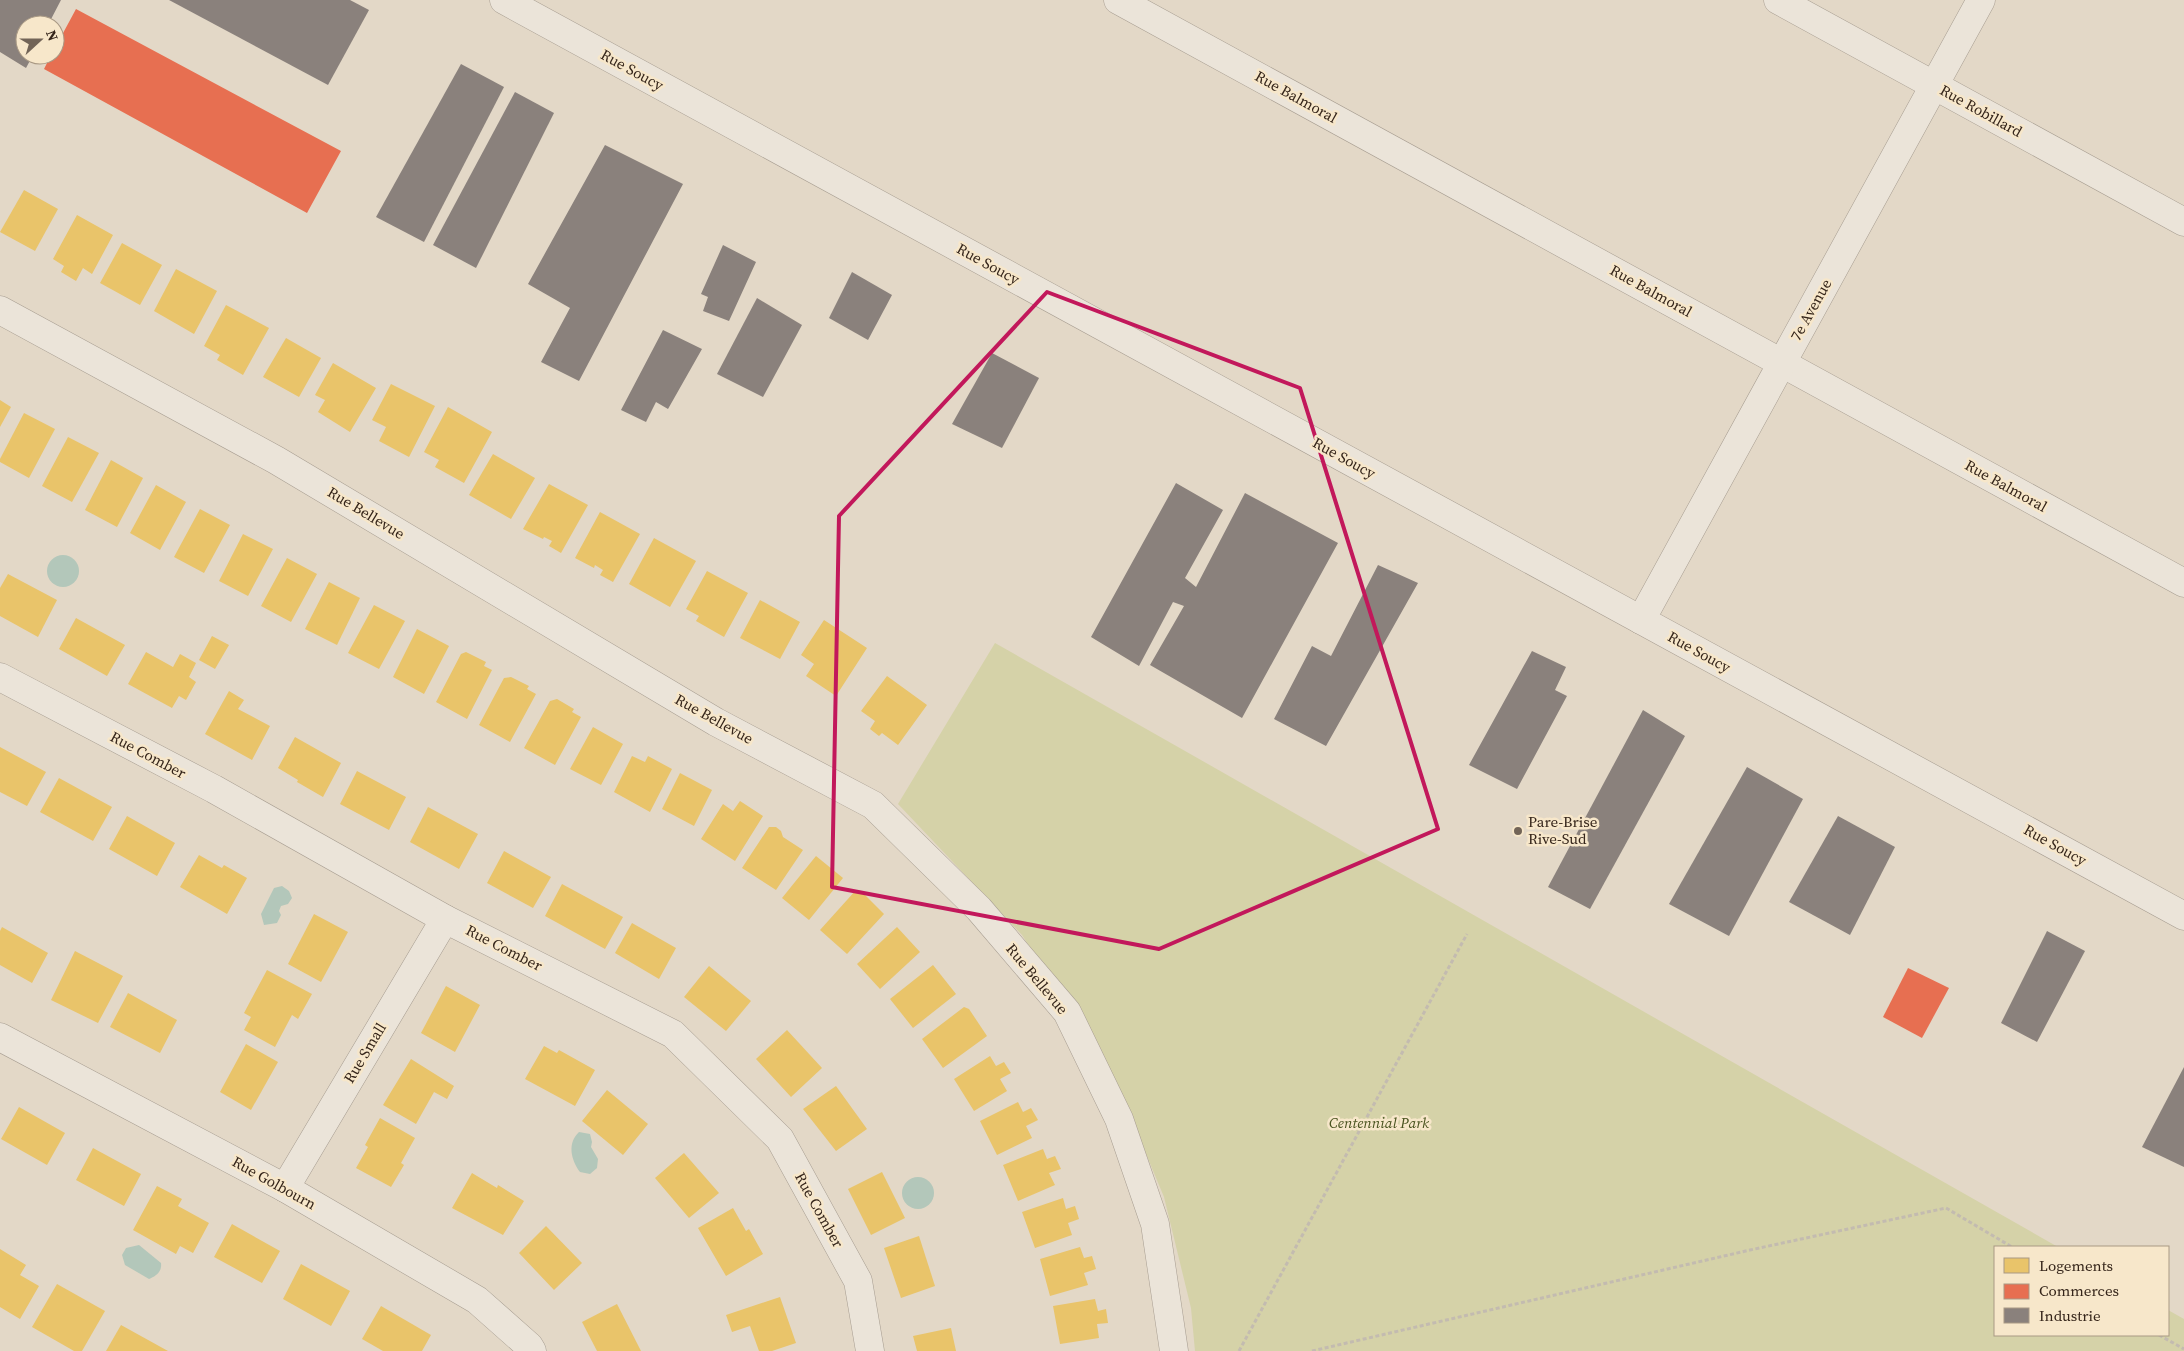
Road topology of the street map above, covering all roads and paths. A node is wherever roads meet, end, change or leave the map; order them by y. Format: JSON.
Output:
{"nodes":[{"id":1,"x":504,"y":0,"type":"edge"},
{"id":2,"x":1118,"y":0,"type":"edge"},
{"id":3,"x":1778,"y":0,"type":"edge"},
{"id":4,"x":1981,"y":0,"type":"edge"},
{"id":5,"x":1934,"y":85,"type":"junction"},
{"id":6,"x":2184,"y":222,"type":"edge"},
{"id":7,"x":0,"y":310,"type":"edge"},
{"id":8,"x":1782,"y":363,"type":"junction"},
{"id":9,"x":2184,"y":583,"type":"edge"},
{"id":10,"x":1641,"y":620,"type":"junction"},
{"id":11,"x":0,"y":677,"type":"edge"},
{"id":12,"x":2184,"y":916,"type":"edge"},
{"id":13,"x":446,"y":919,"type":"junction"},
{"id":14,"x":1467,"y":934,"type":"dead end"},
{"id":15,"x":0,"y":1037,"type":"edge"},
{"id":16,"x":285,"y":1188,"type":"junction"},
{"id":17,"x":2010,"y":1246,"type":"edge"},
{"id":18,"x":2161,"y":1336,"type":"edge"},
{"id":19,"x":2184,"y":1349,"type":"edge"},
{"id":20,"x":532,"y":1351,"type":"edge"},
{"id":21,"x":870,"y":1351,"type":"edge"},
{"id":22,"x":1174,"y":1351,"type":"edge"},
{"id":23,"x":1239,"y":1351,"type":"edge"},
{"id":24,"x":1312,"y":1351,"type":"edge"}],
"edges":[{"from":1,"to":10,"type":"street","name":"Rue Soucy"},
{"from":2,"to":8,"type":"street","name":"Rue Balmoral"},
{"from":3,"to":5,"type":"street","name":"Rue Robillard"},
{"from":4,"to":5,"type":"street","name":"7e Avenue"},
{"from":5,"to":6,"type":"street","name":"Rue Robillard"},
{"from":5,"to":8,"type":"street","name":"7e Avenue"},
{"from":7,"to":22,"type":"street","name":"Rue Bellevue"},
{"from":8,"to":9,"type":"street","name":"Rue Balmoral"},
{"from":8,"to":10,"type":"street","name":"7e Avenue"},
{"from":10,"to":12,"type":"street","name":"Rue Soucy"},
{"from":11,"to":13,"type":"street","name":"Rue Comber"},
{"from":13,"to":16,"type":"street","name":"Rue Small"},
{"from":13,"to":21,"type":"street","name":"Rue Comber"},
{"from":14,"to":23,"type":"path"},
{"from":15,"to":16,"type":"street","name":"Rue Golbourn"},
{"from":16,"to":20,"type":"street","name":"Rue Golbourn"},
{"from":17,"to":24,"type":"path"},
{"from":18,"to":19,"type":"path"}]}
